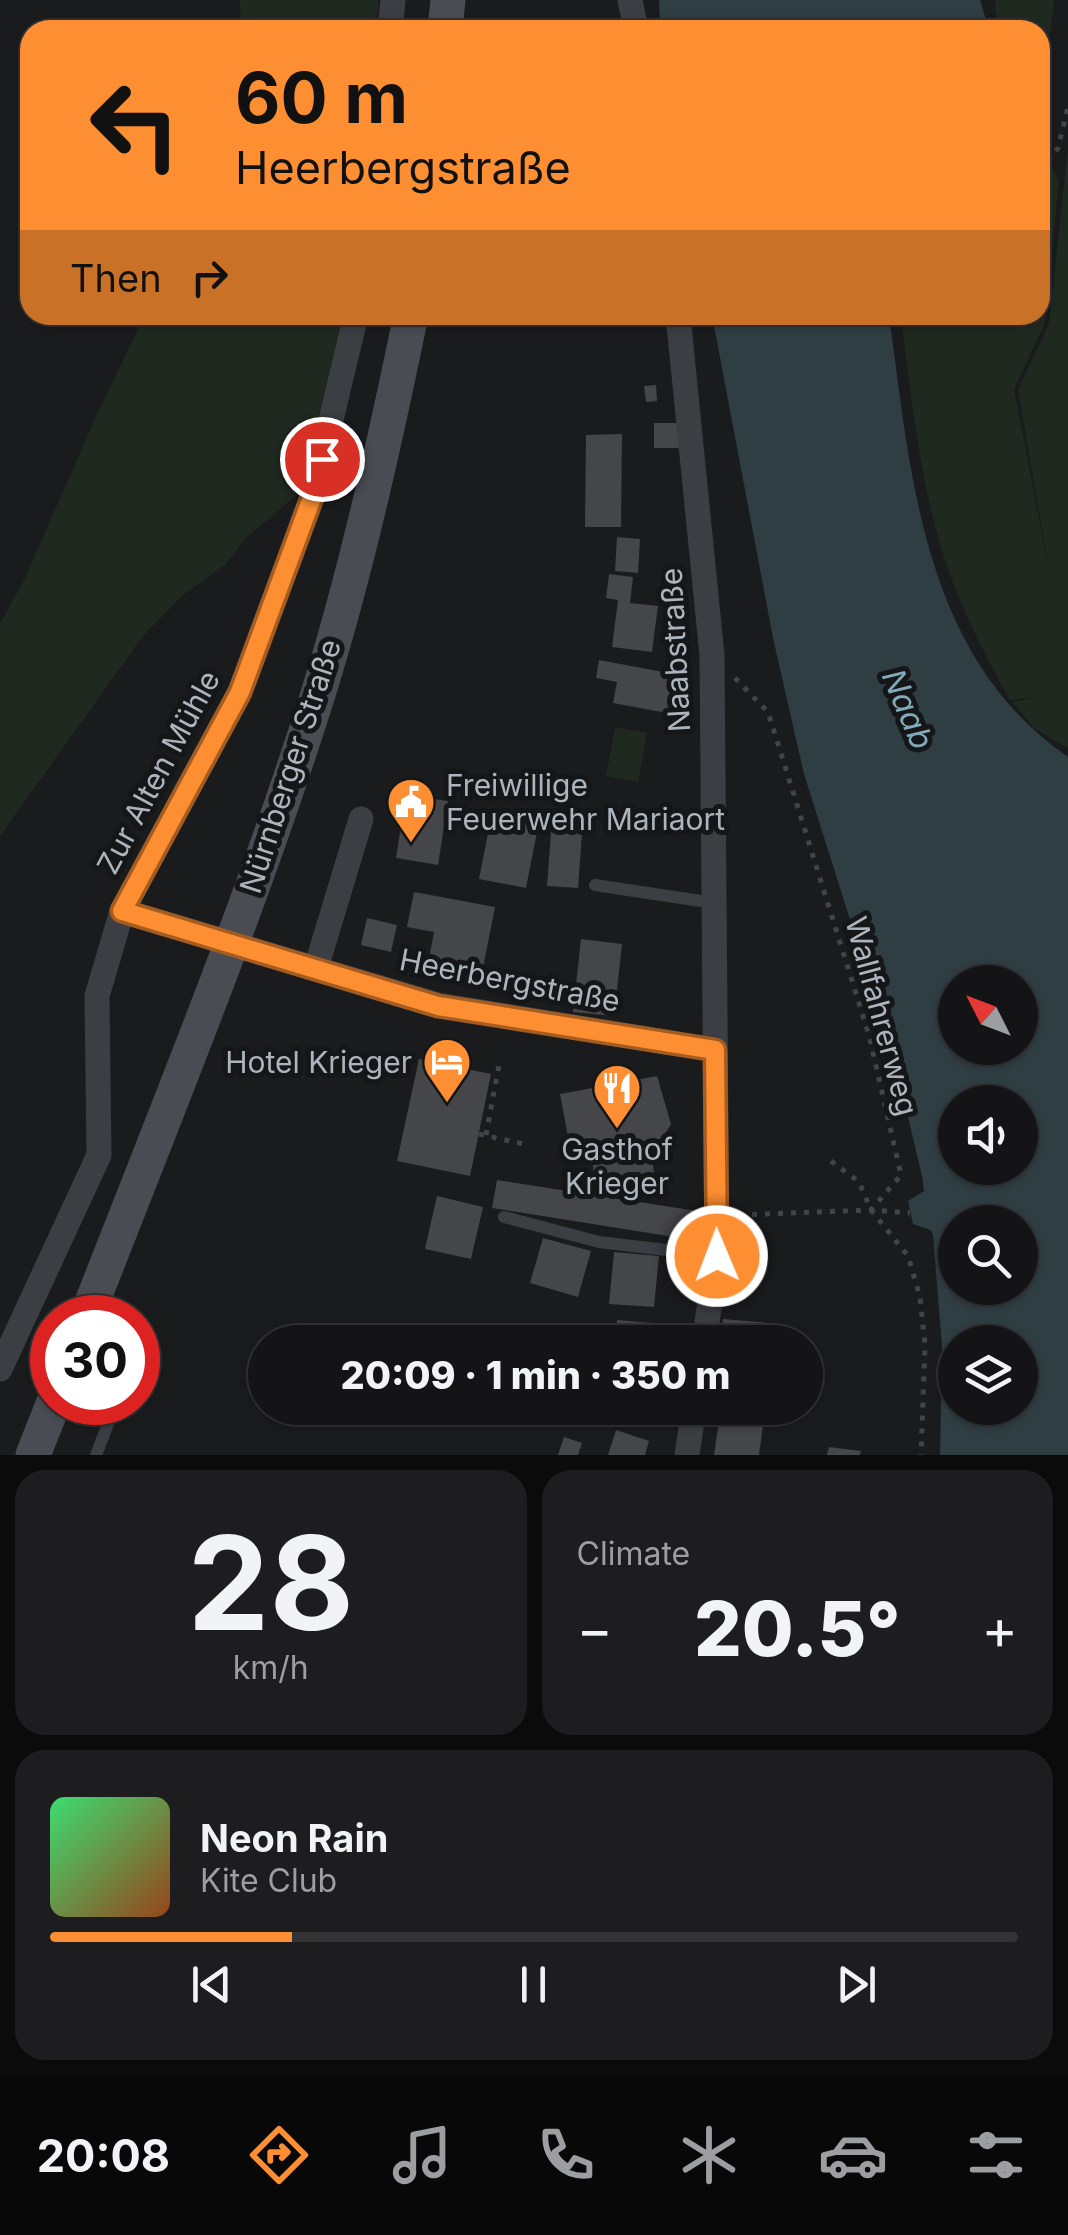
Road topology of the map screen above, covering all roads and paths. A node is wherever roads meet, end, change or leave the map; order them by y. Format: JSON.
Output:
{"nodes":[{"id":1,"x":1068,"y":106,"type":"edge"},
{"id":2,"x":1050,"y":159,"type":"edge"},
{"id":3,"x":354,"y":325,"type":"edge"},
{"id":4,"x":409,"y":325,"type":"edge"},
{"id":5,"x":679,"y":325,"type":"edge"},
{"id":6,"x":712,"y":654,"type":"junction"},
{"id":7,"x":361,"y":819,"type":"dead end"},
{"id":8,"x":595,"y":885,"type":"dead end"},
{"id":9,"x":714,"y":903,"type":"junction"},
{"id":10,"x":122,"y":911,"type":"junction"},
{"id":11,"x":232,"y":942,"type":"junction"},
{"id":12,"x":316,"y":968,"type":"junction"},
{"id":13,"x":715,"y":1050,"type":"junction"},
{"id":14,"x":499,"y":1066,"type":"dead end"},
{"id":15,"x":528,"y":1145,"type":"dead end"},
{"id":16,"x":831,"y":1161,"type":"dead end"},
{"id":17,"x":624,"y":1179,"type":"dead end"},
{"id":18,"x":625,"y":1192,"type":"dead end"},
{"id":19,"x":871,"y":1210,"type":"junction"},
{"id":20,"x":910,"y":1212,"type":"dead end"},
{"id":21,"x":716,"y":1216,"type":"junction"},
{"id":22,"x":504,"y":1217,"type":"dead end"},
{"id":23,"x":717,"y":1256,"type":"junction"},
{"id":24,"x":95,"y":1295,"type":"edge"},
{"id":25,"x":707,"y":1325,"type":"edge"},
{"id":26,"x":0,"y":1370,"type":"edge"},
{"id":27,"x":45,"y":1425,"type":"edge"},
{"id":28,"x":108,"y":1425,"type":"edge"},
{"id":29,"x":691,"y":1425,"type":"edge"},
{"id":30,"x":33,"y":1455,"type":"edge"},
{"id":31,"x":96,"y":1455,"type":"edge"},
{"id":32,"x":687,"y":1455,"type":"edge"},
{"id":33,"x":921,"y":1455,"type":"edge"}],
"edges":[{"from":1,"to":2,"type":"path"},
{"from":3,"to":10,"type":"street","name":"Zur Alten Mühle"},
{"from":4,"to":11,"type":"main road","name":"Nürnberger Straße"},
{"from":5,"to":6,"type":"street","name":"Naabstraße"},
{"from":6,"to":9,"type":"street","name":"Naabstraße"},
{"from":6,"to":19,"type":"path","name":"Wallfahrerweg"},
{"from":7,"to":12,"type":"street"},
{"from":8,"to":9,"type":"lane"},
{"from":9,"to":13,"type":"street","name":"Naabstraße"},
{"from":10,"to":11,"type":"street","name":"Heerbergstraße"},
{"from":10,"to":26,"type":"street","name":"Zur Alten Mühle"},
{"from":11,"to":12,"type":"street","name":"Heerbergstraße"},
{"from":11,"to":24,"type":"main road","name":"Nürnberger Straße"},
{"from":12,"to":13,"type":"street","name":"Heerbergstraße"},
{"from":13,"to":21,"type":"street","name":"Naabstraße"},
{"from":14,"to":15,"type":"path"},
{"from":16,"to":19,"type":"path"},
{"from":17,"to":18,"type":"path"},
{"from":19,"to":20,"type":"path"},
{"from":19,"to":21,"type":"path"},
{"from":19,"to":33,"type":"path"},
{"from":21,"to":23,"type":"street","name":"Naabstraße"},
{"from":22,"to":23,"type":"lane"},
{"from":23,"to":25,"type":"street","name":"Naabstraße"},
{"from":27,"to":30,"type":"main road"},
{"from":28,"to":31,"type":"lane"},
{"from":29,"to":32,"type":"street"}]}
